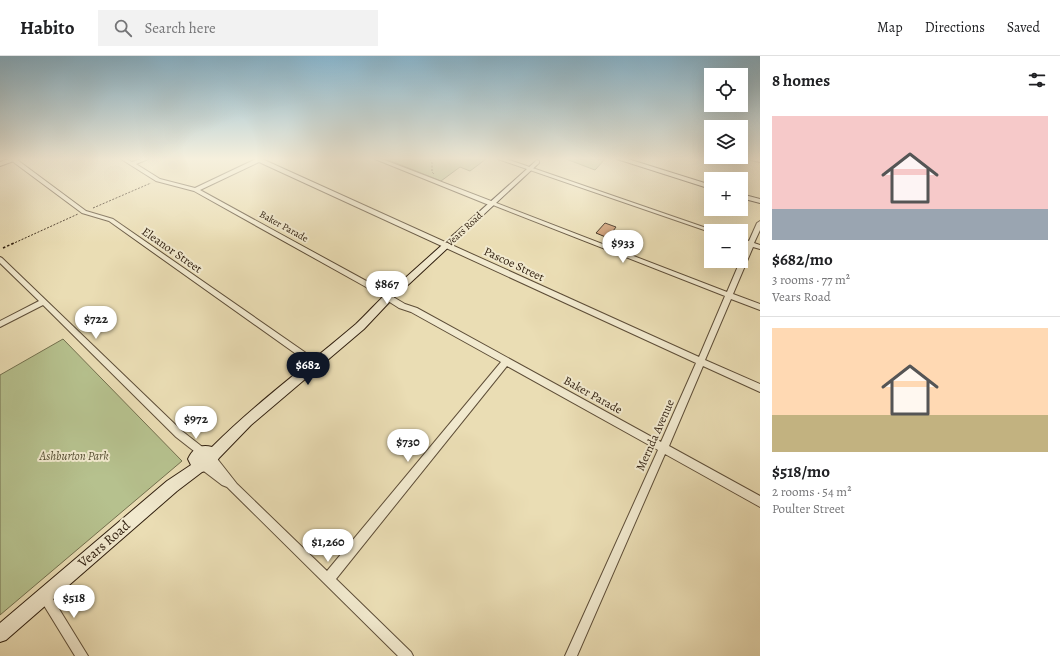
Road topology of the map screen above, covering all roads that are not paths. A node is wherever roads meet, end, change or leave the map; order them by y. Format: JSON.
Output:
{"nodes":[{"id":1,"x":51,"y":187,"type":"edge"},
{"id":2,"x":185,"y":187,"type":"edge"},
{"id":3,"x":202,"y":187,"type":"edge"},
{"id":4,"x":321,"y":187,"type":"edge"},
{"id":5,"x":450,"y":187,"type":"edge"},
{"id":6,"x":508,"y":187,"type":"edge"},
{"id":7,"x":582,"y":187,"type":"edge"},
{"id":8,"x":196,"y":190,"type":"junction"},
{"id":9,"x":748,"y":198,"type":"edge"},
{"id":10,"x":760,"y":201,"type":"edge"},
{"id":11,"x":491,"y":203,"type":"junction"},
{"id":12,"x":760,"y":223,"type":"edge"},
{"id":13,"x":704,"y":228,"type":"edge"},
{"id":14,"x":748,"y":243,"type":"edge"},
{"id":15,"x":751,"y":244,"type":"junction"},
{"id":16,"x":446,"y":245,"type":"junction"},
{"id":17,"x":760,"y":247,"type":"edge"},
{"id":18,"x":0,"y":260,"type":"edge"},
{"id":19,"x":729,"y":295,"type":"junction"},
{"id":20,"x":391,"y":298,"type":"junction"},
{"id":21,"x":43,"y":302,"type":"junction"},
{"id":22,"x":760,"y":307,"type":"edge"},
{"id":23,"x":0,"y":324,"type":"edge"},
{"id":24,"x":506,"y":361,"type":"junction"},
{"id":25,"x":701,"y":361,"type":"junction"},
{"id":26,"x":316,"y":364,"type":"junction"},
{"id":27,"x":760,"y":388,"type":"edge"},
{"id":28,"x":663,"y":448,"type":"junction"},
{"id":29,"x":204,"y":459,"type":"junction"},
{"id":30,"x":760,"y":502,"type":"edge"},
{"id":31,"x":328,"y":579,"type":"junction"},
{"id":32,"x":44,"y":595,"type":"junction"},
{"id":33,"x":0,"y":634,"type":"edge"},
{"id":34,"x":82,"y":656,"type":"edge"},
{"id":35,"x":407,"y":656,"type":"edge"},
{"id":36,"x":571,"y":656,"type":"edge"}],
"edges":[{"from":1,"to":26,"type":"street","name":"Eleanor Street"},
{"from":2,"to":8,"type":"street","name":"Baker Parade"},
{"from":3,"to":8,"type":"street"},
{"from":4,"to":16,"type":"street","name":"Pascoe Street"},
{"from":5,"to":11,"type":"street"},
{"from":6,"to":11,"type":"street","name":"Vears Road"},
{"from":7,"to":13,"type":"street"},
{"from":8,"to":20,"type":"street","name":"Baker Parade"},
{"from":9,"to":10,"type":"street"},
{"from":11,"to":16,"type":"street","name":"Vears Road"},
{"from":11,"to":19,"type":"street"},
{"from":12,"to":15,"type":"street","name":"Mernda Avenue"},
{"from":14,"to":15,"type":"street"},
{"from":15,"to":17,"type":"street"},
{"from":15,"to":19,"type":"street","name":"Mernda Avenue"},
{"from":16,"to":20,"type":"street","name":"Vears Road"},
{"from":16,"to":25,"type":"street","name":"Pascoe Street"},
{"from":18,"to":21,"type":"street"},
{"from":19,"to":22,"type":"street"},
{"from":19,"to":25,"type":"street","name":"Mernda Avenue"},
{"from":20,"to":24,"type":"street","name":"Baker Parade"},
{"from":20,"to":26,"type":"street","name":"Vears Road"},
{"from":21,"to":23,"type":"street"},
{"from":21,"to":29,"type":"street"},
{"from":24,"to":28,"type":"street","name":"Baker Parade"},
{"from":24,"to":31,"type":"street"},
{"from":25,"to":27,"type":"street","name":"Pascoe Street"},
{"from":25,"to":28,"type":"street","name":"Mernda Avenue"},
{"from":26,"to":29,"type":"street","name":"Vears Road"},
{"from":28,"to":30,"type":"street","name":"Baker Parade"},
{"from":28,"to":36,"type":"street","name":"Mernda Avenue"},
{"from":29,"to":31,"type":"street"},
{"from":29,"to":32,"type":"street","name":"Vears Road"},
{"from":31,"to":35,"type":"street"},
{"from":32,"to":33,"type":"street","name":"Vears Road"},
{"from":32,"to":34,"type":"street"}]}
